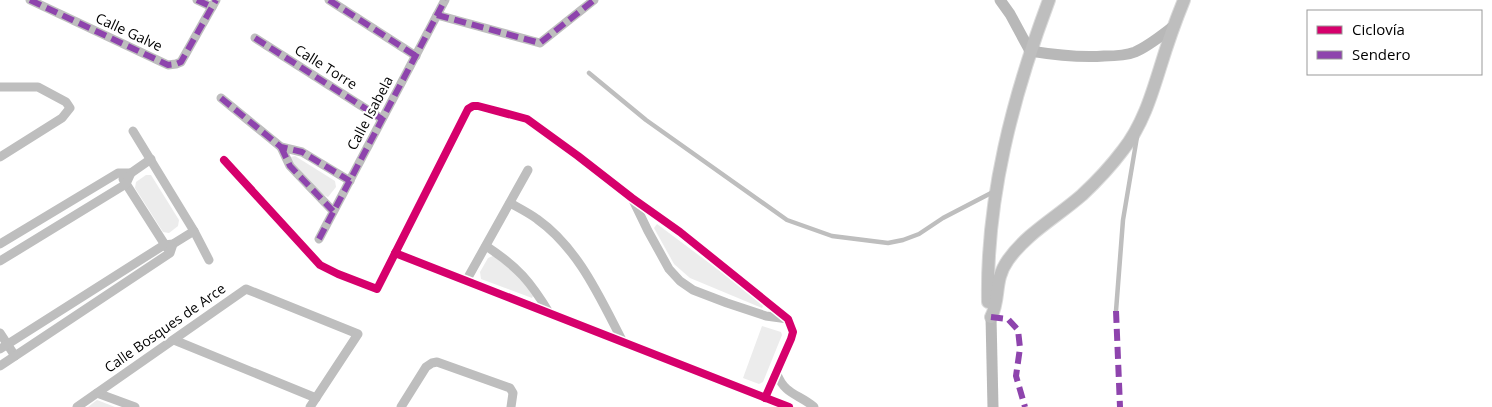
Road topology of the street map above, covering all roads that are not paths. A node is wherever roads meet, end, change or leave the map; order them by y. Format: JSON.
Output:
{"nodes":[{"id":1,"x":30,"y":0,"type":"edge"},
{"id":2,"x":197,"y":0,"type":"edge"},
{"id":3,"x":329,"y":0,"type":"edge"},
{"id":4,"x":445,"y":0,"type":"edge"},
{"id":5,"x":594,"y":0,"type":"edge"},
{"id":6,"x":1000,"y":0,"type":"edge"},
{"id":7,"x":1049,"y":0,"type":"edge"},
{"id":8,"x":1184,"y":0,"type":"edge"},
{"id":9,"x":47,"y":4,"type":"edge"},
{"id":10,"x":214,"y":4,"type":"edge"},
{"id":11,"x":437,"y":15,"type":"junction"},
{"id":12,"x":1174,"y":26,"type":"junction"},
{"id":13,"x":255,"y":38,"type":"dead end"},
{"id":14,"x":1030,"y":51,"type":"junction"},
{"id":15,"x":416,"y":56,"type":"junction"},
{"id":16,"x":589,"y":73,"type":"dead end"},
{"id":17,"x":0,"y":87,"type":"edge"},
{"id":18,"x":221,"y":98,"type":"dead end"},
{"id":19,"x":382,"y":119,"type":"junction"},
{"id":20,"x":1138,"y":126,"type":"junction"},
{"id":21,"x":133,"y":131,"type":"dead end"},
{"id":22,"x":281,"y":147,"type":"junction"},
{"id":23,"x":0,"y":156,"type":"edge"},
{"id":24,"x":151,"y":159,"type":"junction"},
{"id":25,"x":224,"y":160,"type":"dead end"},
{"id":26,"x":528,"y":170,"type":"dead end"},
{"id":27,"x":118,"y":173,"type":"junction"},
{"id":28,"x":130,"y":173,"type":"junction"},
{"id":29,"x":350,"y":181,"type":"junction"},
{"id":30,"x":126,"y":184,"type":"junction"},
{"id":31,"x":997,"y":190,"type":"junction"},
{"id":32,"x":632,"y":198,"type":"junction"},
{"id":33,"x":510,"y":202,"type":"junction"},
{"id":34,"x":333,"y":211,"type":"junction"},
{"id":35,"x":194,"y":231,"type":"junction"},
{"id":36,"x":319,"y":240,"type":"dead end"},
{"id":37,"x":0,"y":244,"type":"edge"},
{"id":38,"x":486,"y":246,"type":"junction"},
{"id":39,"x":169,"y":247,"type":"junction"},
{"id":40,"x":395,"y":253,"type":"junction"},
{"id":41,"x":209,"y":260,"type":"dead end"},
{"id":42,"x":0,"y":261,"type":"edge"},
{"id":43,"x":466,"y":281,"type":"junction"},
{"id":44,"x":1116,"y":312,"type":"dead end"},
{"id":45,"x":550,"y":314,"type":"junction"},
{"id":46,"x":991,"y":317,"type":"junction"},
{"id":47,"x":788,"y":318,"type":"junction"},
{"id":48,"x":0,"y":333,"type":"edge"},
{"id":49,"x":174,"y":340,"type":"junction"},
{"id":50,"x":623,"y":342,"type":"junction"},
{"id":51,"x":4,"y":346,"type":"edge"},
{"id":52,"x":15,"y":356,"type":"junction"},
{"id":53,"x":0,"y":366,"type":"edge"},
{"id":54,"x":777,"y":374,"type":"junction"},
{"id":55,"x":97,"y":393,"type":"junction"},
{"id":56,"x":316,"y":398,"type":"junction"},
{"id":57,"x":765,"y":398,"type":"junction"},
{"id":58,"x":78,"y":407,"type":"edge"},
{"id":59,"x":135,"y":407,"type":"edge"},
{"id":60,"x":310,"y":407,"type":"edge"},
{"id":61,"x":401,"y":407,"type":"edge"},
{"id":62,"x":511,"y":407,"type":"edge"},
{"id":63,"x":790,"y":407,"type":"edge"},
{"id":64,"x":814,"y":407,"type":"edge"},
{"id":65,"x":993,"y":407,"type":"edge"}],
"edges":[{"from":1,"to":9,"type":"street","name":"Calle Galve"},
{"from":2,"to":10,"type":"street"},
{"from":3,"to":15,"type":"street"},
{"from":4,"to":11,"type":"street","name":"Calle Isabela"},
{"from":5,"to":11,"type":"street"},
{"from":6,"to":14,"type":"main road"},
{"from":7,"to":14,"type":"main road"},
{"from":8,"to":12,"type":"main road"},
{"from":9,"to":10,"type":"street","name":"Calle Galve"},
{"from":11,"to":15,"type":"street","name":"Calle Isabela"},
{"from":12,"to":14,"type":"main road"},
{"from":12,"to":20,"type":"main road"},
{"from":13,"to":19,"type":"street","name":"Calle Torre"},
{"from":14,"to":31,"type":"main road"},
{"from":15,"to":19,"type":"street","name":"Calle Isabela"},
{"from":16,"to":31,"type":"lane"},
{"from":17,"to":23,"type":"street"},
{"from":18,"to":22,"type":"street"},
{"from":19,"to":29,"type":"street","name":"Calle Isabela"},
{"from":20,"to":44,"type":"lane"},
{"from":20,"to":46,"type":"main road"},
{"from":21,"to":24,"type":"street"},
{"from":22,"to":29,"type":"street"},
{"from":22,"to":34,"type":"street"},
{"from":24,"to":28,"type":"street"},
{"from":24,"to":35,"type":"street"},
{"from":25,"to":40,"type":"street"},
{"from":26,"to":33,"type":"street"},
{"from":27,"to":28,"type":"street"},
{"from":27,"to":30,"type":"street"},
{"from":27,"to":37,"type":"street"},
{"from":28,"to":30,"type":"street"},
{"from":29,"to":34,"type":"street","name":"Calle Isabela"},
{"from":30,"to":39,"type":"street"},
{"from":30,"to":42,"type":"street"},
{"from":31,"to":46,"type":"main road"},
{"from":32,"to":40,"type":"street"},
{"from":32,"to":47,"type":"street"},
{"from":32,"to":47,"type":"street"},
{"from":33,"to":38,"type":"street"},
{"from":33,"to":50,"type":"street"},
{"from":34,"to":36,"type":"street","name":"Calle Isabela"},
{"from":35,"to":39,"type":"street"},
{"from":35,"to":41,"type":"street"},
{"from":38,"to":43,"type":"street"},
{"from":38,"to":45,"type":"street"},
{"from":39,"to":51,"type":"street"},
{"from":39,"to":52,"type":"street"},
{"from":40,"to":43,"type":"street"},
{"from":43,"to":45,"type":"street"},
{"from":45,"to":50,"type":"street"},
{"from":46,"to":65,"type":"main road"},
{"from":47,"to":54,"type":"street"},
{"from":48,"to":51,"type":"street"},
{"from":49,"to":55,"type":"street","name":"Calle Bosques de Arce"},
{"from":49,"to":56,"type":"street"},
{"from":49,"to":56,"type":"street","name":"Calle Bosques de Arce"},
{"from":50,"to":57,"type":"street"},
{"from":51,"to":52,"type":"street"},
{"from":52,"to":53,"type":"street"},
{"from":54,"to":57,"type":"street"},
{"from":54,"to":64,"type":"street"},
{"from":55,"to":58,"type":"street","name":"Calle Bosques de Arce"},
{"from":55,"to":59,"type":"street"},
{"from":56,"to":60,"type":"street","name":"Calle Bosques de Arce"},
{"from":57,"to":63,"type":"street"},
{"from":61,"to":62,"type":"street"}]}
